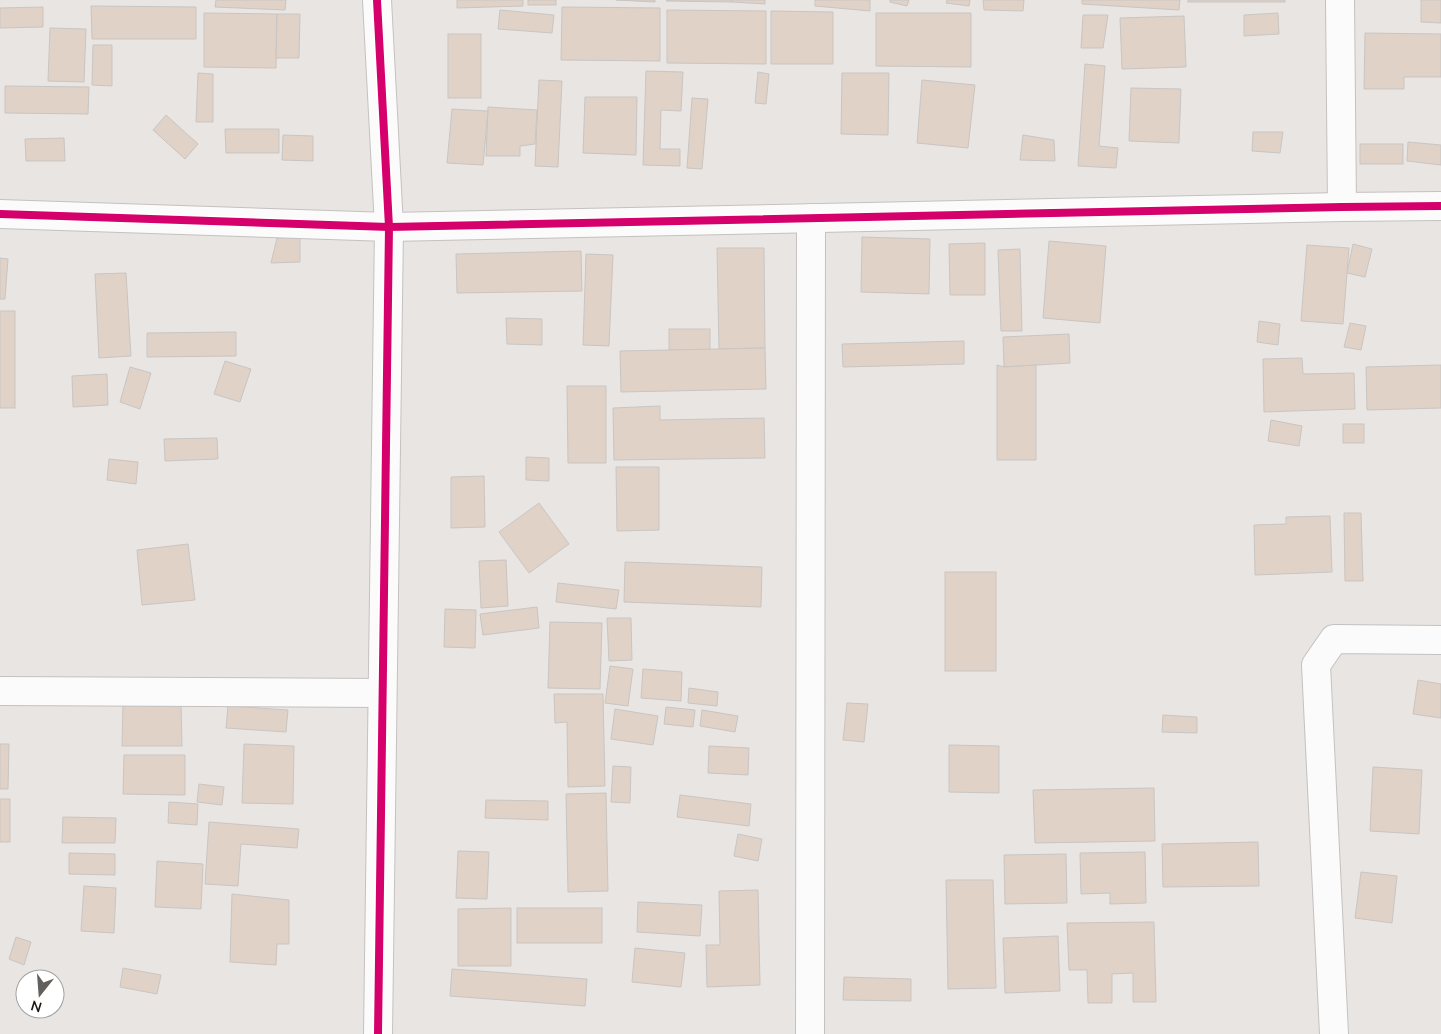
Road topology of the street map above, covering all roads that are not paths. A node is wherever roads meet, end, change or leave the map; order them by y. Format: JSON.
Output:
{"nodes":[{"id":1,"x":378,"y":0,"type":"edge"},
{"id":2,"x":1340,"y":0,"type":"edge"},
{"id":3,"x":1441,"y":206,"type":"edge"},
{"id":4,"x":1342,"y":207,"type":"junction"},
{"id":5,"x":0,"y":214,"type":"edge"},
{"id":6,"x":811,"y":218,"type":"junction"},
{"id":7,"x":388,"y":227,"type":"junction"},
{"id":8,"x":1441,"y":640,"type":"edge"},
{"id":9,"x":0,"y":691,"type":"edge"},
{"id":10,"x":382,"y":693,"type":"junction"},
{"id":11,"x":378,"y":1034,"type":"edge"},
{"id":12,"x":810,"y":1034,"type":"edge"},
{"id":13,"x":1334,"y":1034,"type":"edge"}],
"edges":[{"from":1,"to":7,"type":"street"},
{"from":2,"to":4,"type":"street"},
{"from":3,"to":4,"type":"street"},
{"from":4,"to":6,"type":"street"},
{"from":5,"to":7,"type":"street"},
{"from":6,"to":7,"type":"street"},
{"from":6,"to":12,"type":"street"},
{"from":7,"to":10,"type":"street"},
{"from":8,"to":13,"type":"street"},
{"from":9,"to":10,"type":"street"},
{"from":10,"to":11,"type":"street"}]}
